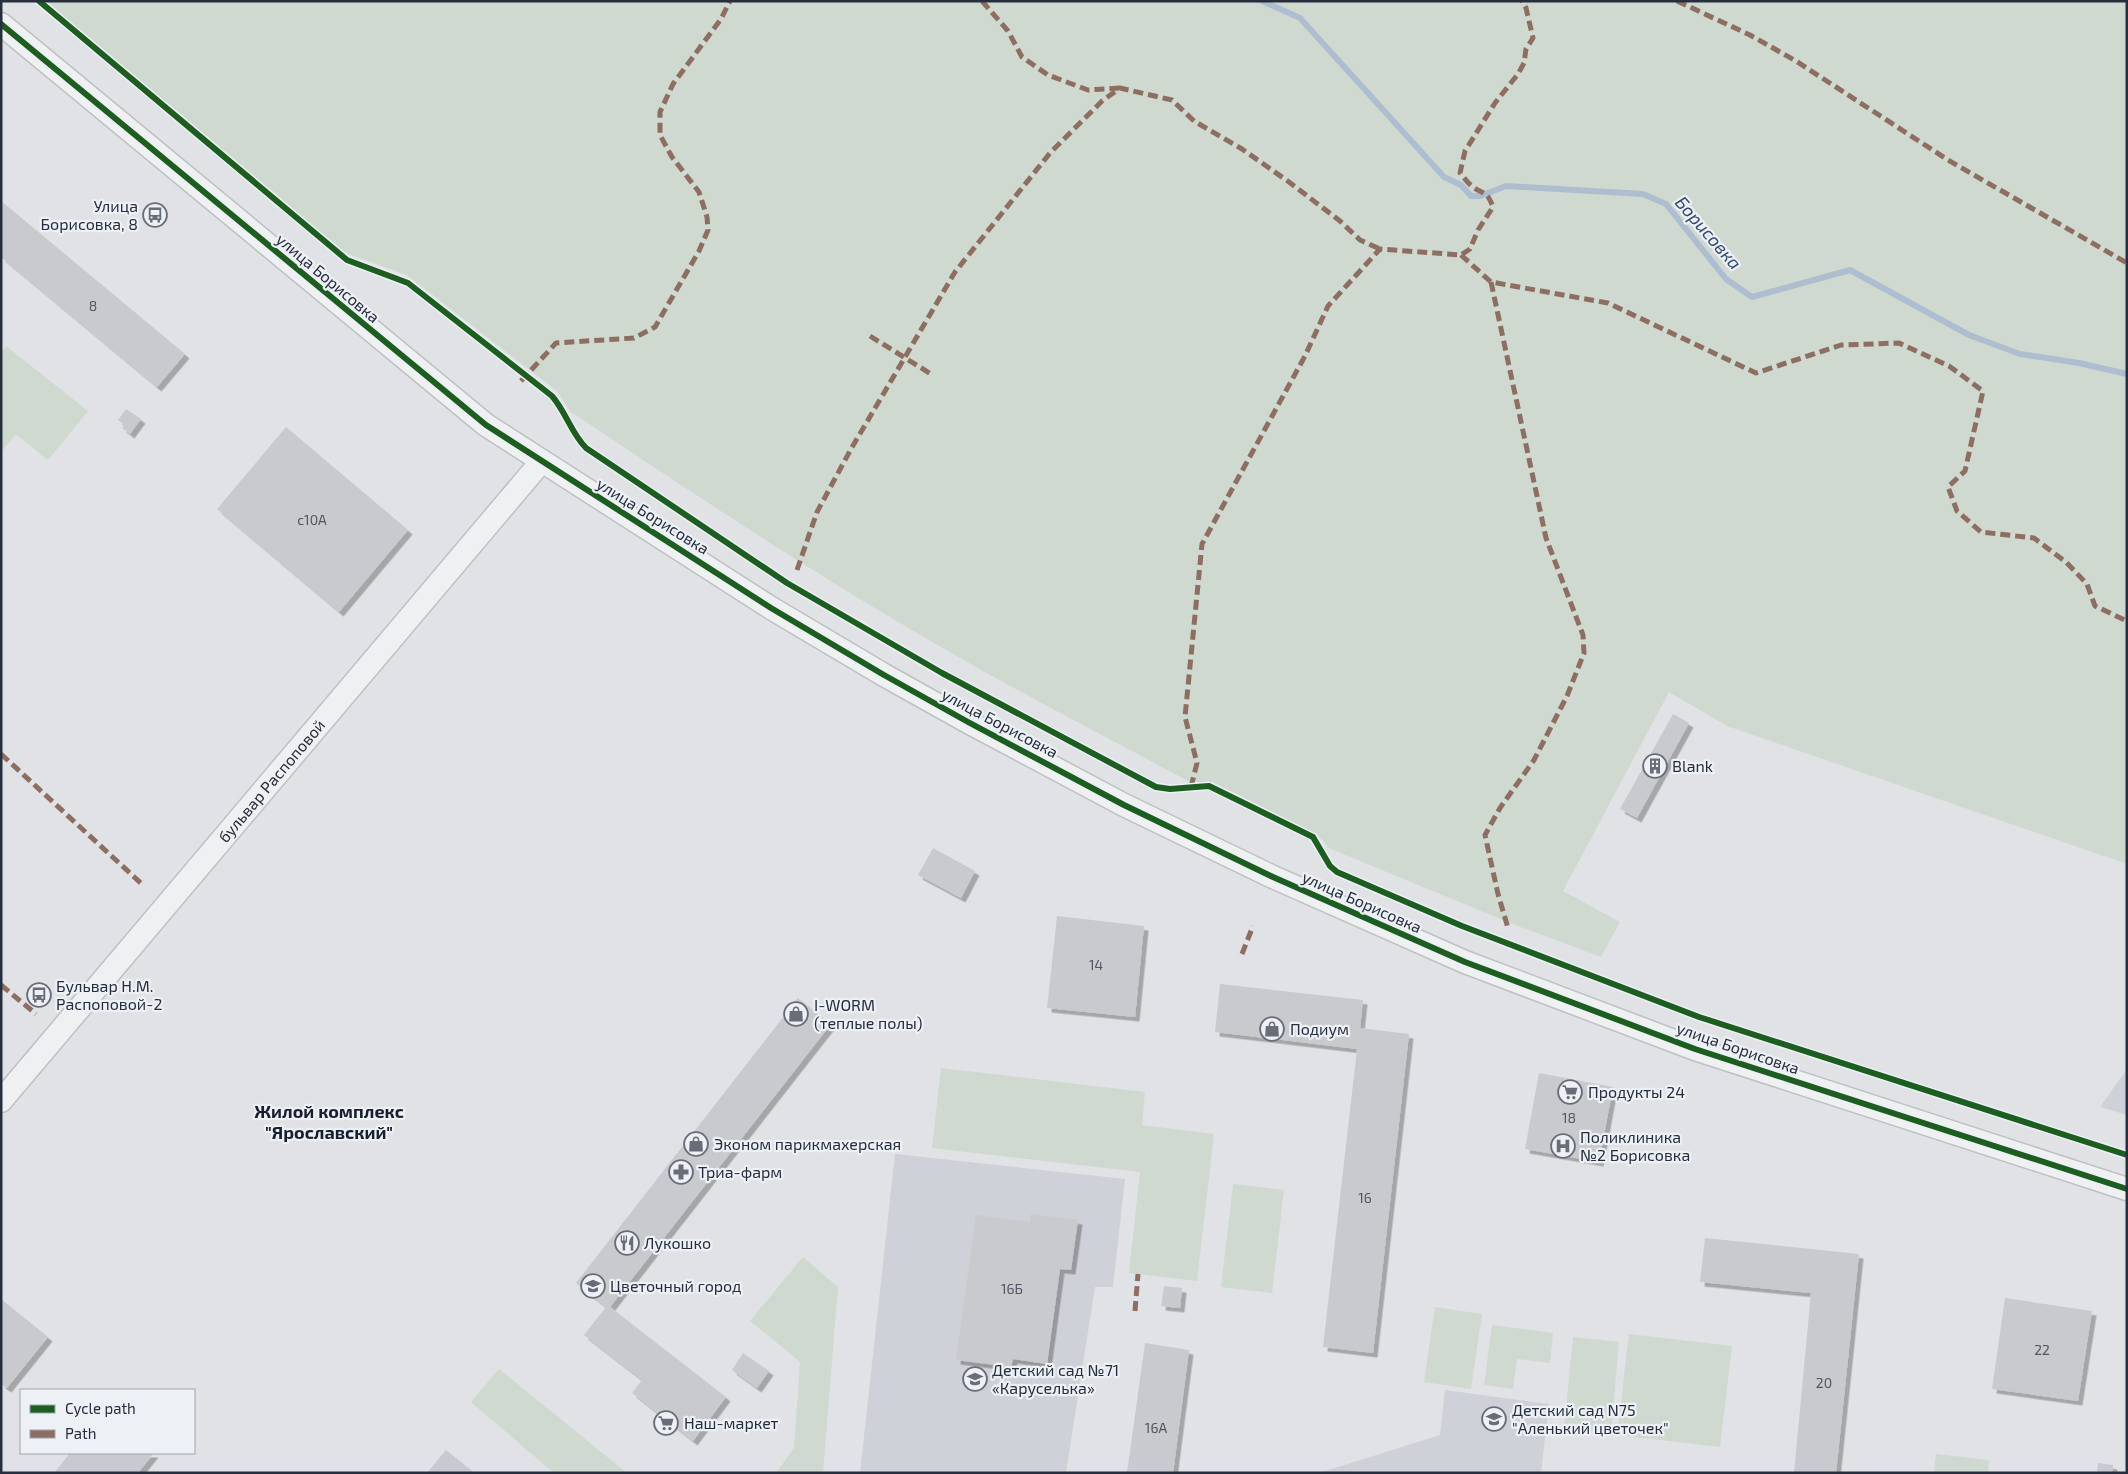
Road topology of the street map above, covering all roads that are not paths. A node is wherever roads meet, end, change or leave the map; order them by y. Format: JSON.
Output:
{"nodes":[{"id":1,"x":1,"y":24,"type":"edge"},
{"id":2,"x":542,"y":462,"type":"junction"},
{"id":3,"x":1,"y":1101,"type":"edge"},
{"id":4,"x":2127,"y":1189,"type":"edge"}],
"edges":[{"from":1,"to":2,"type":"street","name":"улица Борисовка"},
{"from":2,"to":3,"type":"street","name":"бульвар Распоповой"},
{"from":2,"to":4,"type":"street","name":"улица Борисовка"}]}
